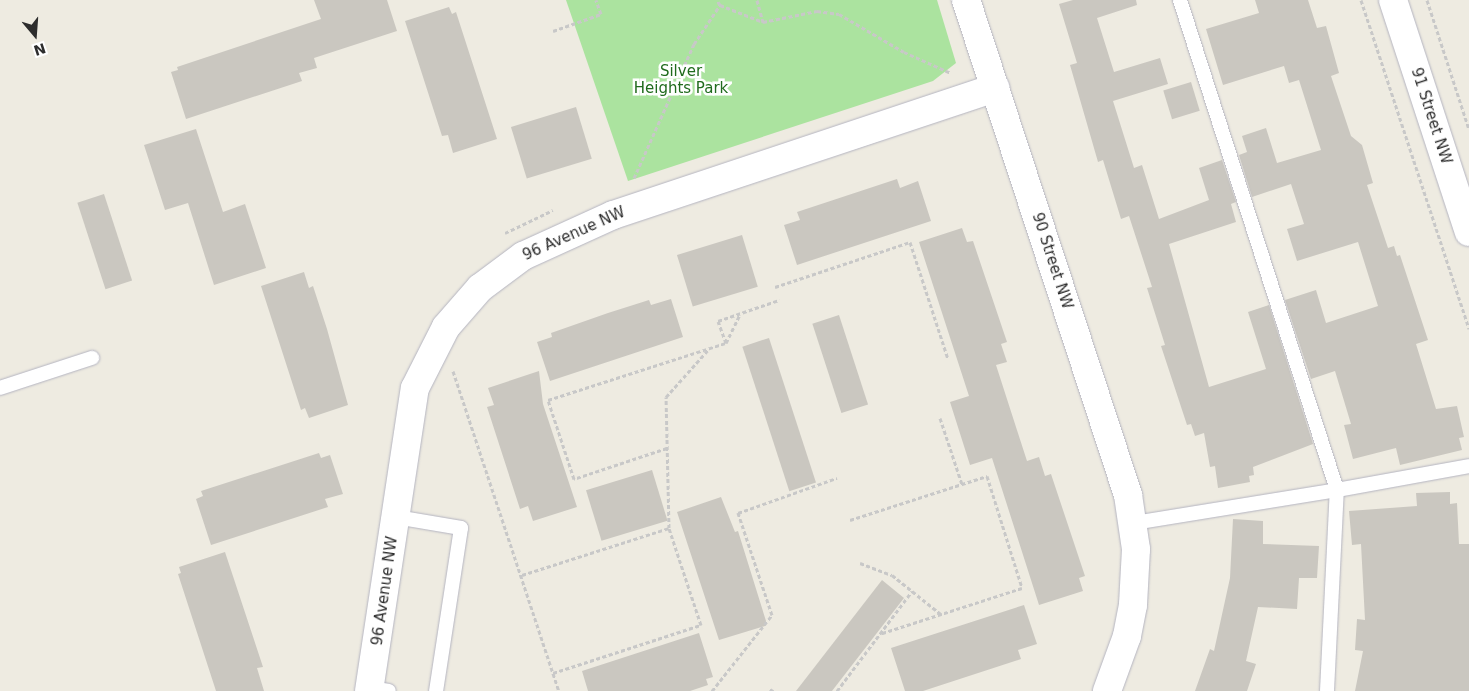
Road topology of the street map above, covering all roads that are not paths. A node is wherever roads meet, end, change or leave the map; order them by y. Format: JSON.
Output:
{"nodes":[{"id":1,"x":966,"y":0,"type":"edge"},
{"id":2,"x":1180,"y":0,"type":"edge"},
{"id":3,"x":1392,"y":0,"type":"edge"},
{"id":4,"x":995,"y":88,"type":"junction"},
{"id":5,"x":1469,"y":232,"type":"edge"},
{"id":6,"x":92,"y":358,"type":"dead end"},
{"id":7,"x":0,"y":388,"type":"edge"},
{"id":8,"x":1469,"y":466,"type":"edge"},
{"id":9,"x":1337,"y":490,"type":"junction"},
{"id":10,"x":396,"y":517,"type":"junction"},
{"id":11,"x":1134,"y":523,"type":"junction"},
{"id":12,"x":376,"y":690,"type":"edge"},
{"id":13,"x":436,"y":691,"type":"edge"},
{"id":14,"x":1107,"y":691,"type":"edge"},
{"id":15,"x":1327,"y":691,"type":"edge"}],
"edges":[{"from":1,"to":4,"type":"street","name":"90 Street NW"},
{"from":2,"to":9,"type":"lane"},
{"from":3,"to":5,"type":"street","name":"91 Street NW"},
{"from":4,"to":10,"type":"street","name":"96 Avenue NW"},
{"from":4,"to":11,"type":"street","name":"90 Street NW"},
{"from":6,"to":7,"type":"lane"},
{"from":8,"to":9,"type":"lane"},
{"from":9,"to":11,"type":"lane"},
{"from":9,"to":15,"type":"lane"},
{"from":10,"to":12,"type":"street","name":"96 Avenue NW"},
{"from":10,"to":13,"type":"lane"},
{"from":11,"to":14,"type":"street","name":"90 Street NW"}]}
